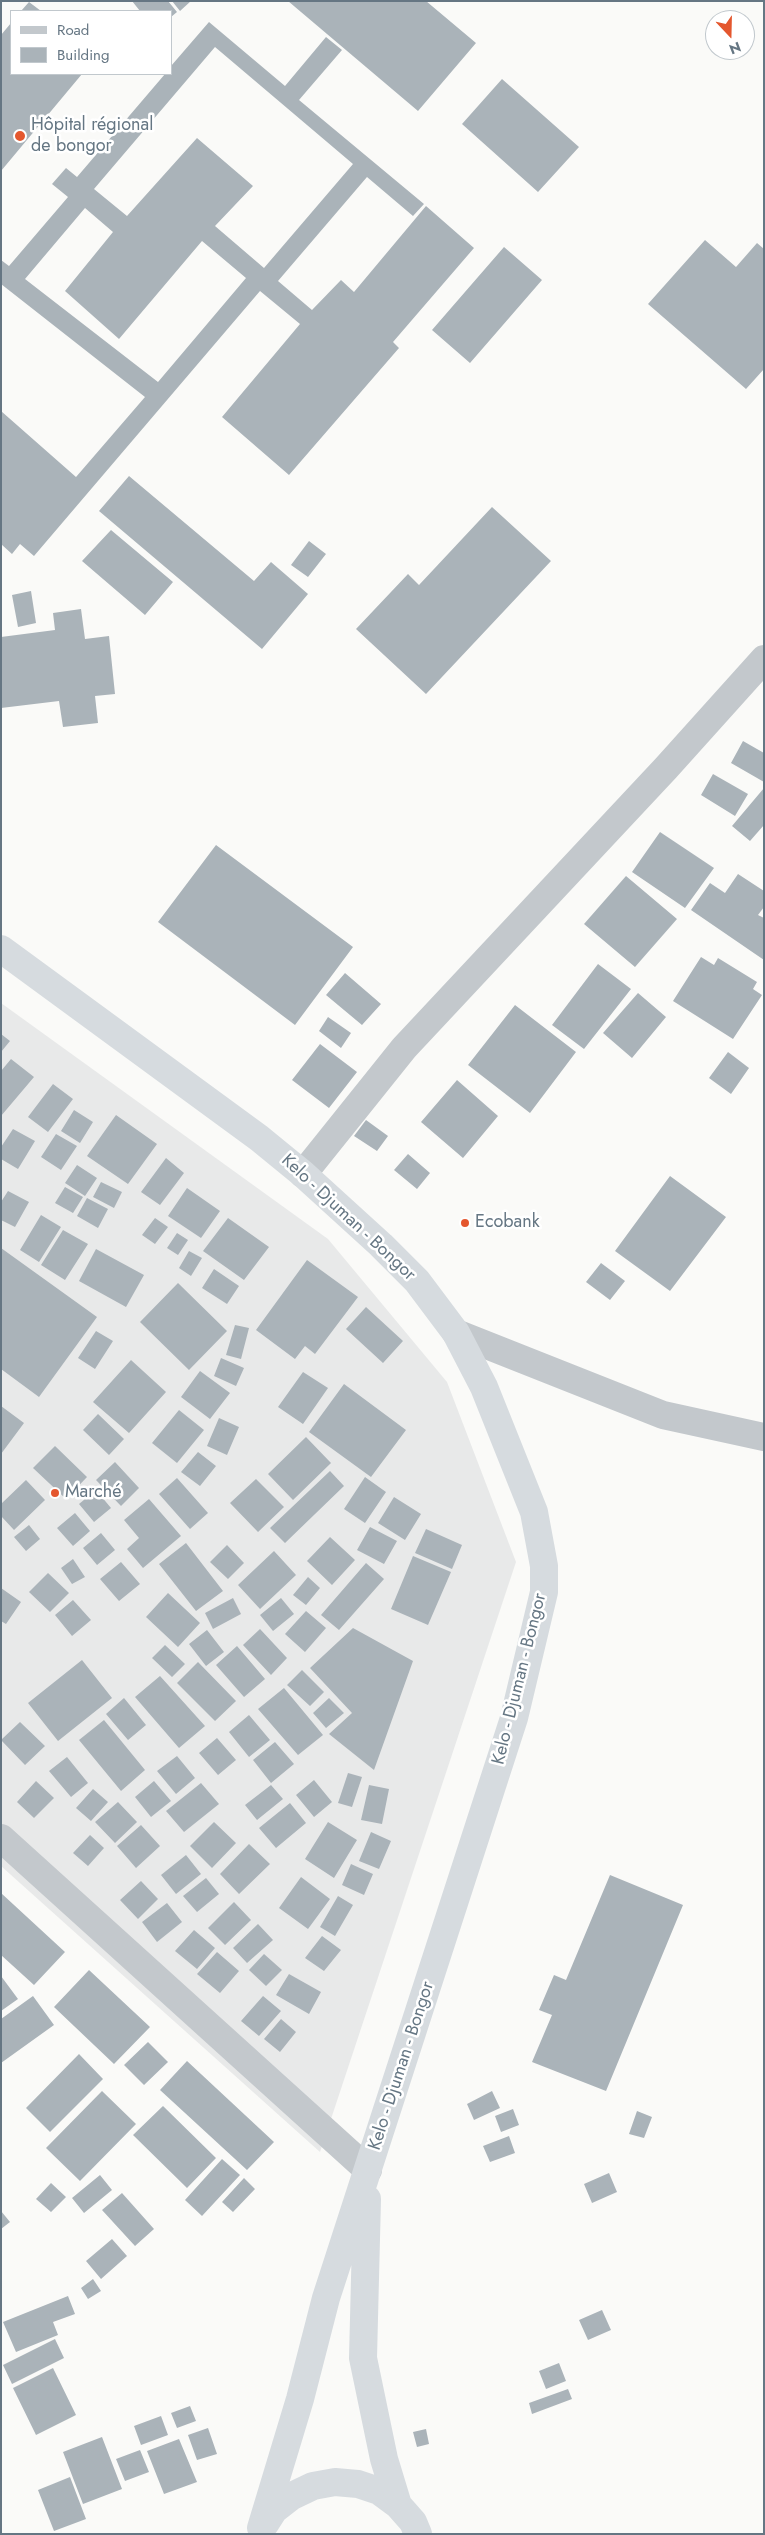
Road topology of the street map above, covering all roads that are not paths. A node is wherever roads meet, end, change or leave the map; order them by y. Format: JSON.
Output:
{"nodes":[{"id":1,"x":764,"y":659,"type":"edge"},
{"id":2,"x":1,"y":949,"type":"edge"},
{"id":3,"x":303,"y":1174,"type":"junction"},
{"id":4,"x":456,"y":1333,"type":"junction"},
{"id":5,"x":762,"y":1433,"type":"edge"},
{"id":6,"x":1,"y":1838,"type":"edge"},
{"id":7,"x":368,"y":2170,"type":"junction"},
{"id":8,"x":398,"y":2505,"type":"junction"},
{"id":9,"x":260,"y":2531,"type":"edge"},
{"id":10,"x":418,"y":2534,"type":"edge"}],
"edges":[{"from":1,"to":3,"type":"street"},
{"from":2,"to":3,"type":"highway","name":"Kelo - Djuman - Bongor"},
{"from":3,"to":4,"type":"highway","name":"Kelo - Djuman - Bongor"},
{"from":4,"to":5,"type":"street"},
{"from":4,"to":7,"type":"highway","name":"Kelo - Djuman - Bongor"},
{"from":6,"to":7,"type":"street"},
{"from":7,"to":8,"type":"highway","name":"Kelo - Djuman - Bongor"},
{"from":7,"to":9,"type":"highway","name":"Kelo - Djuman - Bongor"},
{"from":8,"to":9,"type":"highway"},
{"from":8,"to":10,"type":"highway"}]}
